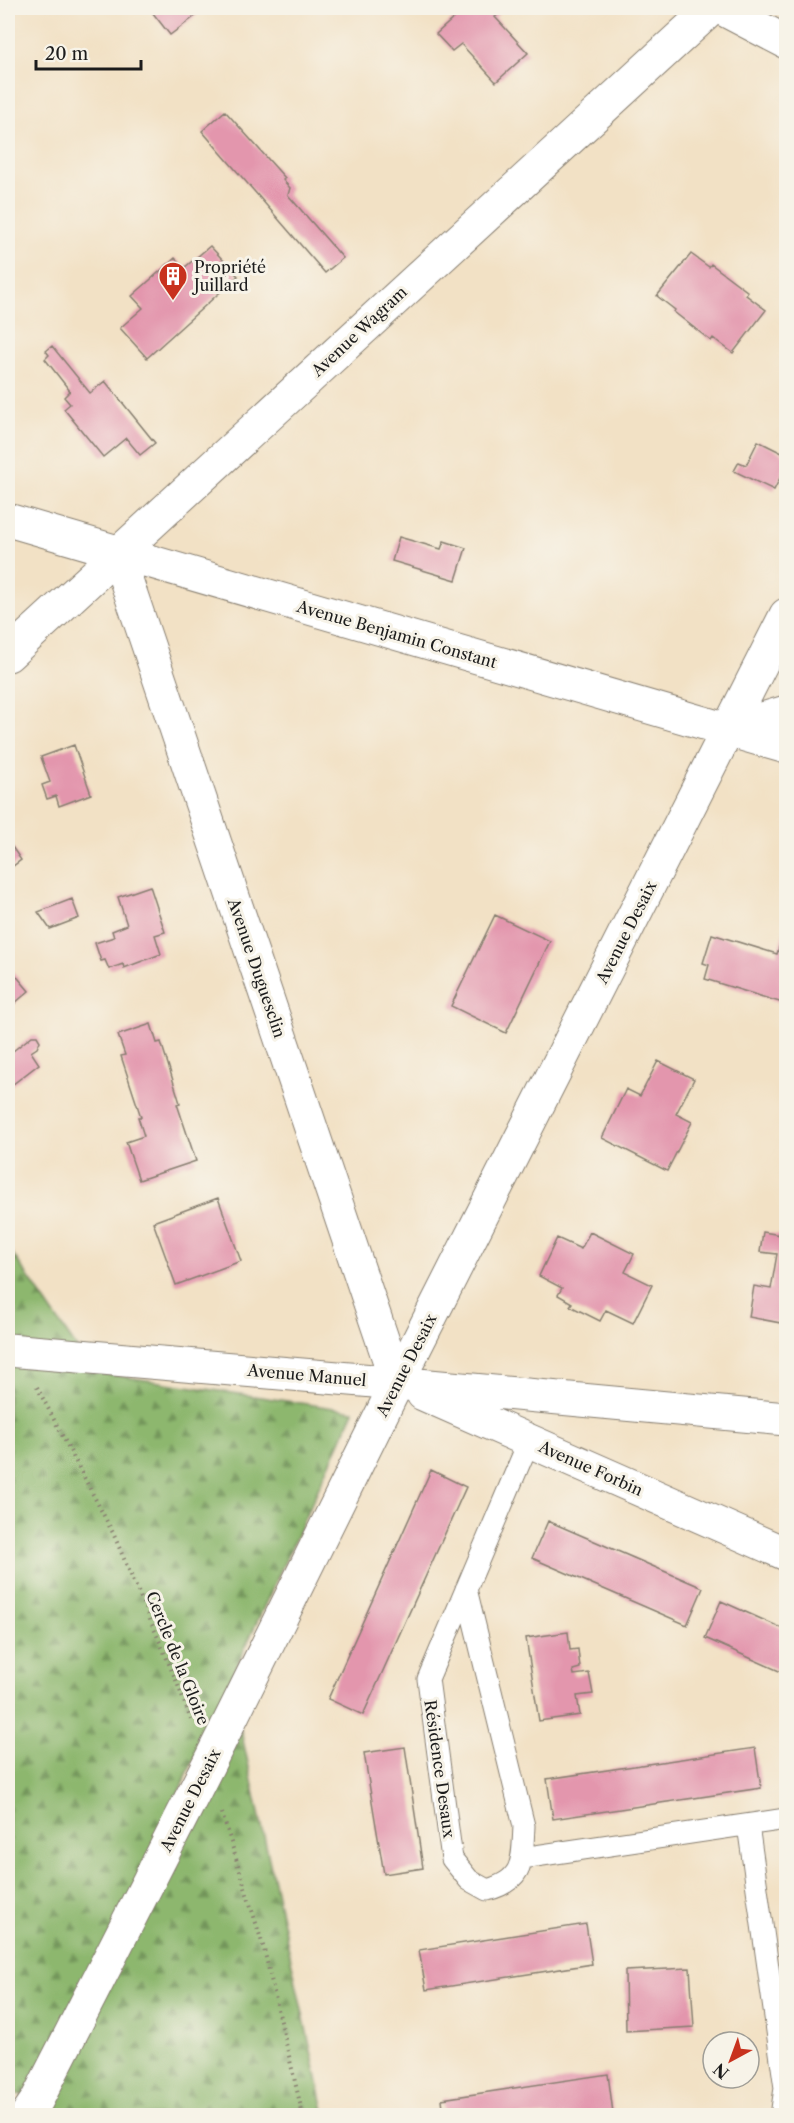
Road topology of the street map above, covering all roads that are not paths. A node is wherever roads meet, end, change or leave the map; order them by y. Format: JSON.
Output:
{"nodes":[{"id":1,"x":712,"y":8,"type":"edge"},
{"id":2,"x":721,"y":8,"type":"edge"},
{"id":3,"x":786,"y":42,"type":"edge"},
{"id":4,"x":8,"y":520,"type":"edge"},
{"id":5,"x":117,"y":553,"type":"junction"},
{"id":6,"x":786,"y":615,"type":"edge"},
{"id":7,"x":8,"y":655,"type":"edge"},
{"id":8,"x":786,"y":712,"type":"edge"},
{"id":9,"x":729,"y":729,"type":"junction"},
{"id":10,"x":786,"y":747,"type":"edge"},
{"id":11,"x":13,"y":1351,"type":"edge"},
{"id":12,"x":397,"y":1383,"type":"junction"},
{"id":13,"x":786,"y":1419,"type":"edge"},
{"id":14,"x":529,"y":1441,"type":"junction"},
{"id":15,"x":786,"y":1554,"type":"edge"},
{"id":16,"x":466,"y":1589,"type":"junction"},
{"id":17,"x":786,"y":1819,"type":"edge"},
{"id":18,"x":748,"y":1825,"type":"junction"},
{"id":19,"x":522,"y":1858,"type":"junction"},
{"id":20,"x":26,"y":2115,"type":"edge"},
{"id":21,"x":781,"y":2115,"type":"edge"}],
"edges":[{"from":1,"to":5,"type":"street","name":"Avenue Wagram"},
{"from":2,"to":3,"type":"street"},
{"from":4,"to":5,"type":"street","name":"Avenue Benjamin Constant"},
{"from":5,"to":7,"type":"street","name":"Avenue Wagram"},
{"from":5,"to":9,"type":"street","name":"Avenue Benjamin Constant"},
{"from":5,"to":12,"type":"street","name":"Avenue Duguesclin"},
{"from":6,"to":9,"type":"street","name":"Avenue Desaix"},
{"from":8,"to":9,"type":"street"},
{"from":9,"to":10,"type":"street","name":"Avenue Benjamin Constant"},
{"from":9,"to":12,"type":"street","name":"Avenue Desaix"},
{"from":11,"to":12,"type":"street","name":"Avenue Manuel"},
{"from":12,"to":13,"type":"street","name":"Avenue Manuel"},
{"from":12,"to":14,"type":"street","name":"Avenue Forbin"},
{"from":12,"to":20,"type":"street","name":"Avenue Desaix"},
{"from":14,"to":15,"type":"street","name":"Avenue Forbin"},
{"from":14,"to":16,"type":"lane","name":"Résidence Desaux"},
{"from":16,"to":19,"type":"lane","name":"Résidence Desaux"},
{"from":16,"to":19,"type":"lane","name":"Résidence Desaux"},
{"from":17,"to":18,"type":"lane"},
{"from":18,"to":19,"type":"lane"},
{"from":18,"to":21,"type":"lane"}]}
